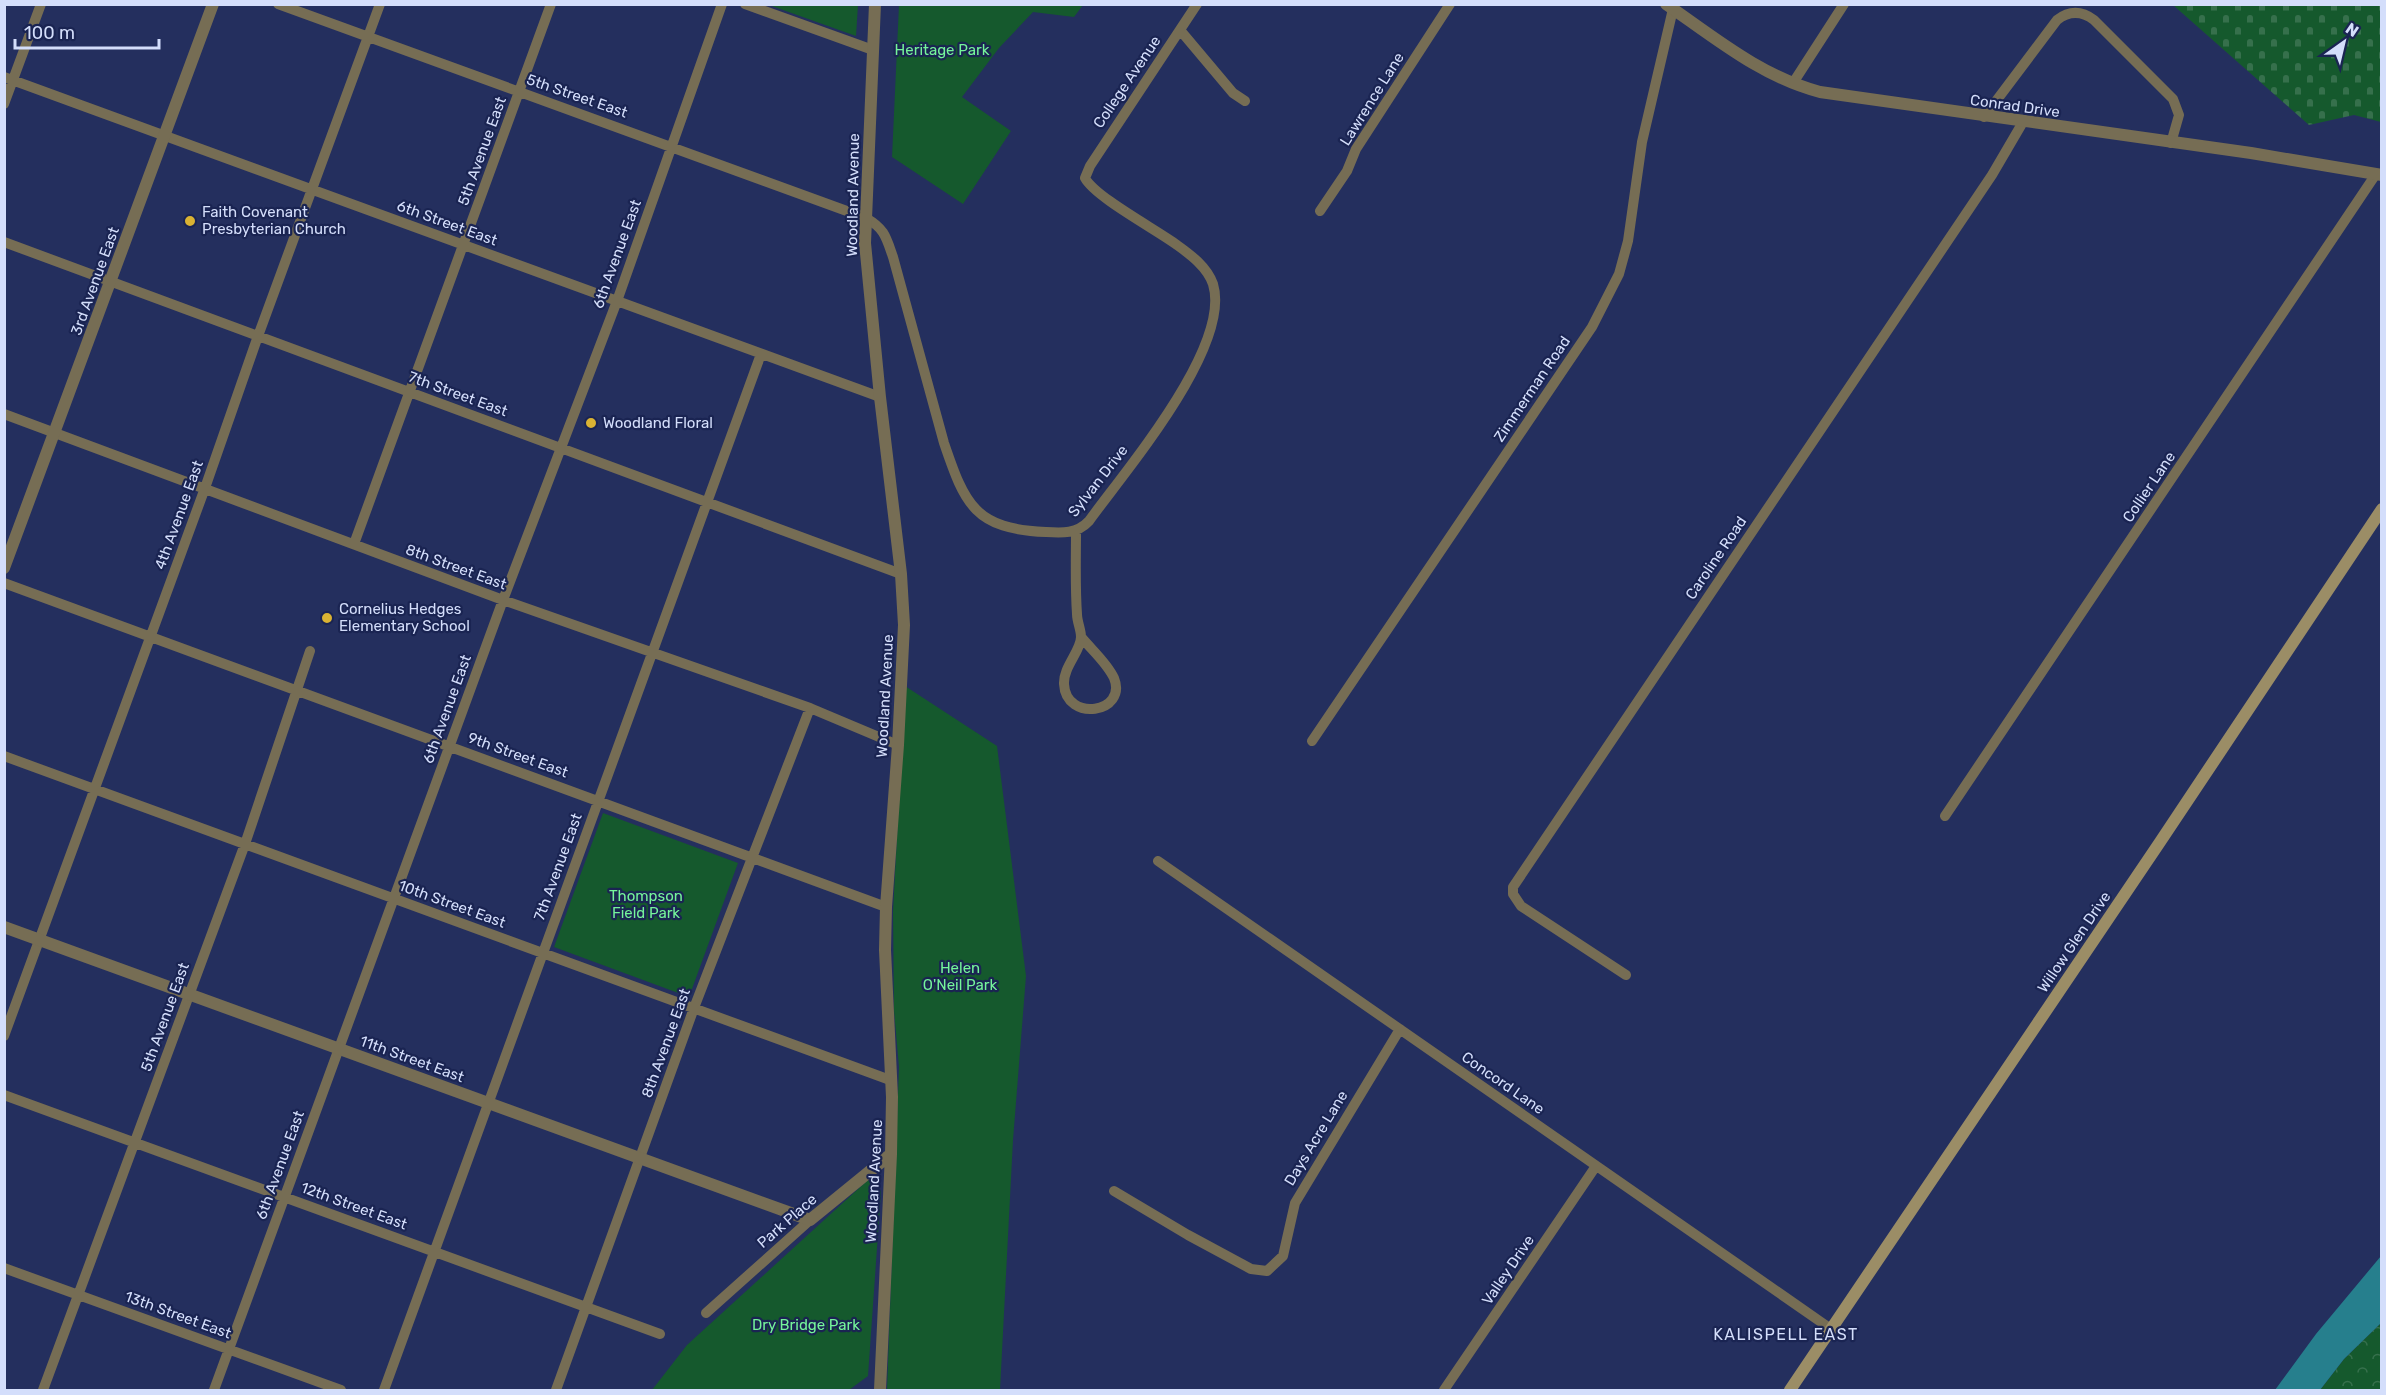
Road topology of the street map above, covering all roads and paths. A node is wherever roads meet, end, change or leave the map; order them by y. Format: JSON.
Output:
{"nodes":[{"id":1,"x":41,"y":4,"type":"edge"},
{"id":2,"x":213,"y":4,"type":"edge"},
{"id":3,"x":278,"y":4,"type":"edge"},
{"id":4,"x":380,"y":4,"type":"edge"},
{"id":5,"x":551,"y":4,"type":"edge"},
{"id":6,"x":722,"y":4,"type":"edge"},
{"id":7,"x":745,"y":4,"type":"edge"},
{"id":8,"x":875,"y":4,"type":"edge"},
{"id":9,"x":1197,"y":4,"type":"edge"},
{"id":10,"x":1450,"y":4,"type":"edge"},
{"id":11,"x":1844,"y":4,"type":"edge"},
{"id":12,"x":1670,"y":7,"type":"edge"},
{"id":13,"x":1180,"y":30,"type":"junction"},
{"id":14,"x":369,"y":36,"type":"junction"},
{"id":15,"x":873,"y":50,"type":"junction"},
{"id":16,"x":9,"y":78,"type":"edge"},
{"id":17,"x":1793,"y":83,"type":"junction"},
{"id":18,"x":519,"y":92,"type":"junction"},
{"id":19,"x":1245,"y":101,"type":"dead end"},
{"id":20,"x":4,"y":104,"type":"edge"},
{"id":21,"x":1984,"y":117,"type":"junction"},
{"id":22,"x":2023,"y":122,"type":"junction"},
{"id":23,"x":164,"y":135,"type":"junction"},
{"id":24,"x":2171,"y":143,"type":"junction"},
{"id":25,"x":672,"y":146,"type":"junction"},
{"id":26,"x":2379,"y":175,"type":"edge"},
{"id":27,"x":1085,"y":178,"type":"joint"},
{"id":28,"x":312,"y":189,"type":"junction"},
{"id":29,"x":1320,"y":211,"type":"dead end"},
{"id":30,"x":866,"y":218,"type":"junction"},
{"id":31,"x":4,"y":242,"type":"edge"},
{"id":32,"x":463,"y":245,"type":"junction"},
{"id":33,"x":111,"y":281,"type":"junction"},
{"id":34,"x":617,"y":301,"type":"junction"},
{"id":35,"x":258,"y":336,"type":"junction"},
{"id":36,"x":761,"y":354,"type":"junction"},
{"id":37,"x":409,"y":392,"type":"junction"},
{"id":38,"x":880,"y":397,"type":"junction"},
{"id":39,"x":4,"y":414,"type":"edge"},
{"id":40,"x":56,"y":432,"type":"junction"},
{"id":41,"x":562,"y":448,"type":"junction"},
{"id":42,"x":205,"y":488,"type":"junction"},
{"id":43,"x":707,"y":502,"type":"junction"},
{"id":44,"x":2382,"y":509,"type":"edge"},
{"id":45,"x":1076,"y":531,"type":"junction"},
{"id":46,"x":354,"y":544,"type":"junction"},
{"id":47,"x":4,"y":568,"type":"edge"},
{"id":48,"x":901,"y":574,"type":"junction"},
{"id":49,"x":4,"y":583,"type":"edge"},
{"id":50,"x":503,"y":600,"type":"junction"},
{"id":51,"x":151,"y":636,"type":"junction"},
{"id":52,"x":1082,"y":638,"type":"junction"},
{"id":53,"x":310,"y":651,"type":"dead end"},
{"id":54,"x":653,"y":652,"type":"junction"},
{"id":55,"x":296,"y":690,"type":"junction"},
{"id":56,"x":810,"y":708,"type":"junction"},
{"id":57,"x":1312,"y":741,"type":"dead end"},
{"id":58,"x":898,"y":745,"type":"junction"},
{"id":59,"x":450,"y":746,"type":"junction"},
{"id":60,"x":4,"y":756,"type":"edge"},
{"id":61,"x":95,"y":789,"type":"junction"},
{"id":62,"x":598,"y":801,"type":"junction"},
{"id":63,"x":1945,"y":816,"type":"dead end"},
{"id":64,"x":245,"y":844,"type":"junction"},
{"id":65,"x":752,"y":858,"type":"junction"},
{"id":66,"x":1158,"y":861,"type":"dead end"},
{"id":67,"x":394,"y":898,"type":"junction"},
{"id":68,"x":886,"y":907,"type":"junction"},
{"id":69,"x":4,"y":927,"type":"edge"},
{"id":70,"x":39,"y":939,"type":"junction"},
{"id":71,"x":543,"y":953,"type":"junction"},
{"id":72,"x":1626,"y":975,"type":"dead end"},
{"id":73,"x":189,"y":994,"type":"junction"},
{"id":74,"x":694,"y":1008,"type":"junction"},
{"id":75,"x":1400,"y":1029,"type":"junction"},
{"id":76,"x":4,"y":1036,"type":"edge"},
{"id":77,"x":339,"y":1048,"type":"junction"},
{"id":78,"x":890,"y":1080,"type":"junction"},
{"id":79,"x":4,"y":1095,"type":"edge"},
{"id":80,"x":488,"y":1103,"type":"junction"},
{"id":81,"x":135,"y":1142,"type":"junction"},
{"id":82,"x":891,"y":1154,"type":"junction"},
{"id":83,"x":640,"y":1158,"type":"junction"},
{"id":84,"x":1596,"y":1166,"type":"junction"},
{"id":85,"x":1114,"y":1191,"type":"dead end"},
{"id":86,"x":284,"y":1197,"type":"junction"},
{"id":87,"x":810,"y":1220,"type":"junction"},
{"id":88,"x":434,"y":1251,"type":"junction"},
{"id":89,"x":4,"y":1268,"type":"edge"},
{"id":90,"x":79,"y":1295,"type":"junction"},
{"id":91,"x":585,"y":1306,"type":"junction"},
{"id":92,"x":706,"y":1313,"type":"dead end"},
{"id":93,"x":1831,"y":1329,"type":"junction"},
{"id":94,"x":660,"y":1334,"type":"dead end"},
{"id":95,"x":229,"y":1350,"type":"junction"},
{"id":96,"x":44,"y":1390,"type":"edge"},
{"id":97,"x":214,"y":1390,"type":"edge"},
{"id":98,"x":341,"y":1390,"type":"edge"},
{"id":99,"x":384,"y":1390,"type":"edge"},
{"id":100,"x":556,"y":1390,"type":"edge"},
{"id":101,"x":879,"y":1390,"type":"edge"},
{"id":102,"x":1444,"y":1390,"type":"edge"},
{"id":103,"x":1790,"y":1390,"type":"edge"}],
"edges":[{"from":1,"to":16,"type":"street"},
{"from":2,"to":23,"type":"street","name":"3rd Avenue East"},
{"from":3,"to":14,"type":"street","name":"5th Street East"},
{"from":4,"to":14,"type":"street","name":"4th Avenue East"},
{"from":5,"to":18,"type":"street","name":"5th Avenue East"},
{"from":6,"to":25,"type":"street","name":"6th Avenue East"},
{"from":7,"to":15,"type":"street"},
{"from":8,"to":15,"type":"street","name":"Woodland Avenue"},
{"from":9,"to":13,"type":"street","name":"College Avenue"},
{"from":10,"to":29,"type":"street","name":"Lawrence Lane"},
{"from":11,"to":17,"type":"street"},
{"from":12,"to":17,"type":"street","name":"Conrad Drive"},
{"from":12,"to":57,"type":"street","name":"Zimmerman Road"},
{"from":13,"to":19,"type":"street"},
{"from":13,"to":27,"type":"street","name":"College Avenue"},
{"from":14,"to":18,"type":"street","name":"5th Street East"},
{"from":14,"to":28,"type":"street","name":"4th Avenue East"},
{"from":15,"to":30,"type":"street","name":"Woodland Avenue"},
{"from":16,"to":20,"type":"street"},
{"from":16,"to":23,"type":"street","name":"6th Street East"},
{"from":17,"to":21,"type":"street","name":"Conrad Drive"},
{"from":18,"to":25,"type":"street","name":"5th Street East"},
{"from":18,"to":32,"type":"street","name":"5th Avenue East"},
{"from":21,"to":22,"type":"street","name":"Conrad Drive"},
{"from":21,"to":24,"type":"street"},
{"from":22,"to":24,"type":"street","name":"Conrad Drive"},
{"from":22,"to":72,"type":"street","name":"Caroline Road"},
{"from":23,"to":28,"type":"street","name":"6th Street East"},
{"from":23,"to":33,"type":"street","name":"3rd Avenue East"},
{"from":24,"to":26,"type":"street","name":"Conrad Drive"},
{"from":25,"to":30,"type":"street","name":"5th Street East"},
{"from":25,"to":34,"type":"street","name":"6th Avenue East"},
{"from":26,"to":63,"type":"street","name":"Collier Lane"},
{"from":27,"to":45,"type":"street","name":"Sylvan Drive"},
{"from":28,"to":32,"type":"street","name":"6th Street East"},
{"from":28,"to":35,"type":"street","name":"4th Avenue East"},
{"from":30,"to":38,"type":"street","name":"Woodland Avenue"},
{"from":30,"to":45,"type":"street","name":"Sylvan Drive"},
{"from":31,"to":33,"type":"street","name":"7th Street East"},
{"from":32,"to":34,"type":"street","name":"6th Street East"},
{"from":32,"to":37,"type":"street","name":"5th Avenue East"},
{"from":33,"to":35,"type":"street","name":"7th Street East"},
{"from":33,"to":40,"type":"street","name":"3rd Avenue East"},
{"from":34,"to":36,"type":"street","name":"6th Street East"},
{"from":34,"to":41,"type":"street","name":"6th Avenue East"},
{"from":35,"to":37,"type":"street","name":"7th Street East"},
{"from":35,"to":42,"type":"street","name":"4th Avenue East"},
{"from":36,"to":38,"type":"street","name":"6th Street East"},
{"from":36,"to":43,"type":"street","name":"7th Avenue East"},
{"from":37,"to":41,"type":"street","name":"7th Street East"},
{"from":37,"to":46,"type":"street","name":"5th Avenue East"},
{"from":38,"to":48,"type":"street","name":"Woodland Avenue"},
{"from":39,"to":40,"type":"street","name":"8th Street East"},
{"from":40,"to":42,"type":"street","name":"8th Street East"},
{"from":40,"to":47,"type":"street","name":"3rd Avenue East"},
{"from":41,"to":43,"type":"street","name":"7th Street East"},
{"from":41,"to":50,"type":"street","name":"6th Avenue East"},
{"from":42,"to":46,"type":"street","name":"8th Street East"},
{"from":42,"to":51,"type":"street","name":"4th Avenue East"},
{"from":43,"to":48,"type":"street","name":"7th Street East"},
{"from":43,"to":54,"type":"street","name":"7th Avenue East"},
{"from":44,"to":93,"type":"main road","name":"Willow Glen Drive"},
{"from":45,"to":52,"type":"street"},
{"from":46,"to":50,"type":"street","name":"8th Street East"},
{"from":48,"to":58,"type":"street","name":"Woodland Avenue"},
{"from":49,"to":51,"type":"street","name":"9th Street East"},
{"from":50,"to":54,"type":"street","name":"8th Street East"},
{"from":50,"to":59,"type":"street","name":"6th Avenue East"},
{"from":51,"to":55,"type":"street","name":"9th Street East"},
{"from":51,"to":61,"type":"street","name":"4th Avenue East"},
{"from":52,"to":52,"type":"street"},
{"from":53,"to":55,"type":"street","name":"5th Avenue East"},
{"from":54,"to":56,"type":"street","name":"8th Street East"},
{"from":54,"to":62,"type":"street","name":"7th Avenue East"},
{"from":55,"to":59,"type":"street","name":"9th Street East"},
{"from":55,"to":64,"type":"street","name":"5th Avenue East"},
{"from":56,"to":58,"type":"street","name":"8th Street East"},
{"from":56,"to":65,"type":"street","name":"8th Avenue East"},
{"from":58,"to":68,"type":"street","name":"Woodland Avenue"},
{"from":59,"to":62,"type":"street","name":"9th Street East"},
{"from":59,"to":67,"type":"street","name":"6th Avenue East"},
{"from":60,"to":61,"type":"street","name":"10th Street East"},
{"from":61,"to":64,"type":"street","name":"10th Street East"},
{"from":61,"to":70,"type":"street","name":"4th Avenue East"},
{"from":62,"to":65,"type":"street","name":"9th Street East"},
{"from":62,"to":71,"type":"street","name":"7th Avenue East"},
{"from":64,"to":67,"type":"street","name":"10th Street East"},
{"from":64,"to":73,"type":"street","name":"5th Avenue East"},
{"from":65,"to":68,"type":"street","name":"9th Street East"},
{"from":65,"to":74,"type":"street","name":"8th Avenue East"},
{"from":66,"to":75,"type":"street","name":"Concord Lane"},
{"from":67,"to":71,"type":"street","name":"10th Street East"},
{"from":67,"to":77,"type":"street","name":"6th Avenue East"},
{"from":68,"to":78,"type":"street","name":"Woodland Avenue"},
{"from":69,"to":70,"type":"street","name":"11th Street East"},
{"from":70,"to":73,"type":"street","name":"11th Street East"},
{"from":70,"to":76,"type":"street","name":"4th Avenue East"},
{"from":71,"to":74,"type":"street","name":"10th Street East"},
{"from":71,"to":80,"type":"street","name":"7th Avenue East"},
{"from":73,"to":77,"type":"street","name":"11th Street East"},
{"from":73,"to":81,"type":"street","name":"5th Avenue East"},
{"from":74,"to":78,"type":"street","name":"10th Street East"},
{"from":74,"to":83,"type":"street","name":"8th Avenue East"},
{"from":75,"to":84,"type":"street","name":"Concord Lane"},
{"from":75,"to":85,"type":"street","name":"Days Acre Lane"},
{"from":77,"to":80,"type":"street","name":"11th Street East"},
{"from":77,"to":86,"type":"street","name":"6th Avenue East"},
{"from":78,"to":82,"type":"street","name":"Woodland Avenue"},
{"from":79,"to":81,"type":"street","name":"12th Street East"},
{"from":80,"to":83,"type":"street","name":"11th Street East"},
{"from":80,"to":88,"type":"street","name":"7th Avenue East"},
{"from":81,"to":86,"type":"street","name":"12th Street East"},
{"from":81,"to":90,"type":"street","name":"5th Avenue East"},
{"from":82,"to":87,"type":"street","name":"Park Place"},
{"from":82,"to":101,"type":"street","name":"Woodland Avenue"},
{"from":83,"to":87,"type":"street","name":"11th Street East"},
{"from":83,"to":91,"type":"street","name":"8th Avenue East"},
{"from":84,"to":93,"type":"street","name":"Concord Lane"},
{"from":84,"to":102,"type":"street","name":"Valley Drive"},
{"from":86,"to":88,"type":"street","name":"12th Street East"},
{"from":86,"to":95,"type":"street","name":"6th Avenue East"},
{"from":87,"to":92,"type":"street","name":"Park Place"},
{"from":88,"to":91,"type":"street","name":"12th Street East"},
{"from":88,"to":99,"type":"street","name":"7th Avenue East"},
{"from":89,"to":90,"type":"street","name":"13th Street East"},
{"from":90,"to":95,"type":"street","name":"13th Street East"},
{"from":90,"to":96,"type":"street","name":"5th Avenue East"},
{"from":91,"to":94,"type":"street","name":"12th Street East"},
{"from":91,"to":100,"type":"street","name":"8th Avenue East"},
{"from":93,"to":103,"type":"main road","name":"Willow Glen Drive"},
{"from":95,"to":97,"type":"street","name":"6th Avenue East"},
{"from":95,"to":98,"type":"street","name":"13th Street East"}]}
